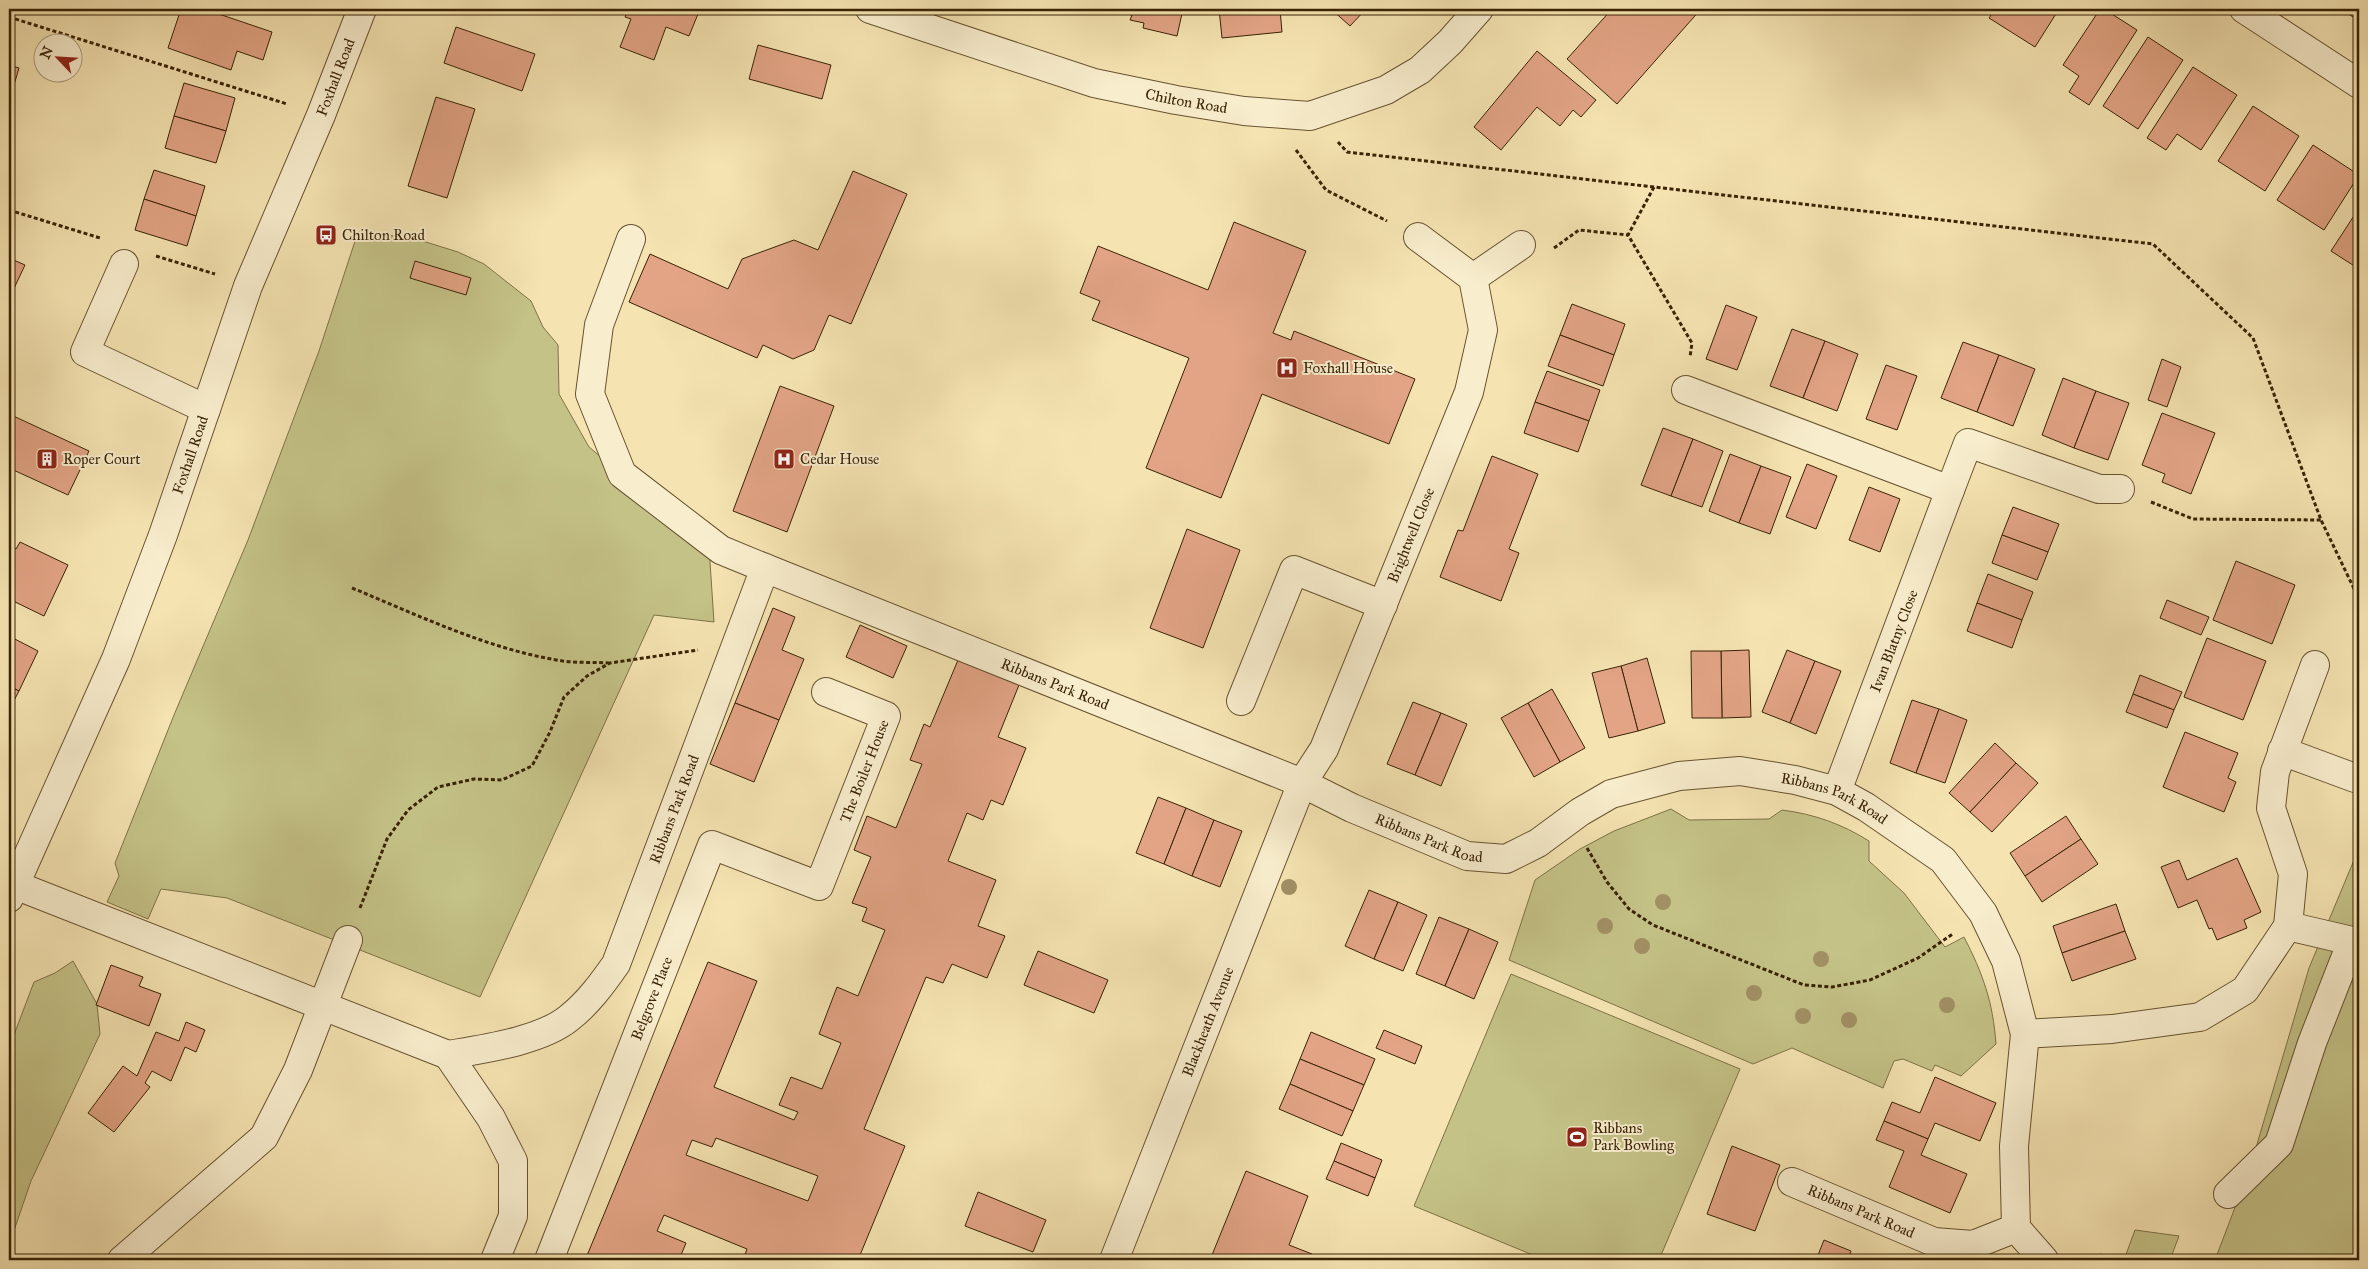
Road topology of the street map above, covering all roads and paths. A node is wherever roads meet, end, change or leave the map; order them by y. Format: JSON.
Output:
{"nodes":[{"id":1,"x":362,"y":9,"type":"edge"},
{"id":2,"x":870,"y":9,"type":"edge"},
{"id":3,"x":1479,"y":9,"type":"edge"},
{"id":4,"x":2244,"y":9,"type":"edge"},
{"id":5,"x":9,"y":17,"type":"edge"},
{"id":6,"x":2359,"y":84,"type":"edge"},
{"id":7,"x":1269,"y":113,"type":"junction"},
{"id":8,"x":320,"y":115,"type":"junction"},
{"id":9,"x":1310,"y":116,"type":"junction"},
{"id":10,"x":1654,"y":187,"type":"junction"},
{"id":11,"x":1628,"y":235,"type":"junction"},
{"id":12,"x":1418,"y":237,"type":"joint"},
{"id":13,"x":631,"y":239,"type":"dead end"},
{"id":14,"x":1521,"y":245,"type":"joint"},
{"id":15,"x":124,"y":264,"type":"dead end"},
{"id":16,"x":1473,"y":278,"type":"junction"},
{"id":17,"x":1686,"y":390,"type":"joint"},
{"id":18,"x":206,"y":409,"type":"junction"},
{"id":19,"x":2120,"y":489,"type":"joint"},
{"id":20,"x":1950,"y":490,"type":"junction"},
{"id":21,"x":2321,"y":520,"type":"junction"},
{"id":22,"x":765,"y":568,"type":"junction"},
{"id":23,"x":352,"y":588,"type":"dead end"},
{"id":24,"x":2359,"y":599,"type":"edge"},
{"id":25,"x":1383,"y":605,"type":"junction"},
{"id":26,"x":733,"y":649,"type":"junction"},
{"id":27,"x":610,"y":663,"type":"junction"},
{"id":28,"x":2315,"y":665,"type":"dead end"},
{"id":29,"x":826,"y":692,"type":"dead end"},
{"id":30,"x":1241,"y":701,"type":"dead end"},
{"id":31,"x":2282,"y":751,"type":"junction"},
{"id":32,"x":2355,"y":778,"type":"dead end"},
{"id":33,"x":1302,"y":783,"type":"junction"},
{"id":34,"x":1837,"y":792,"type":"junction"},
{"id":35,"x":1569,"y":820,"type":"junction"},
{"id":36,"x":820,"y":886,"type":"joint"},
{"id":37,"x":12,"y":892,"type":"edge"},
{"id":38,"x":1983,"y":913,"type":"junction"},
{"id":39,"x":2288,"y":926,"type":"junction"},
{"id":40,"x":348,"y":940,"type":"joint"},
{"id":41,"x":323,"y":1006,"type":"junction"},
{"id":42,"x":2025,"y":1034,"type":"junction"},
{"id":43,"x":448,"y":1055,"type":"junction"},
{"id":44,"x":1792,"y":1182,"type":"dead end"},
{"id":45,"x":2228,"y":1194,"type":"dead end"},
{"id":46,"x":2016,"y":1228,"type":"junction"},
{"id":47,"x":122,"y":1260,"type":"edge"},
{"id":48,"x":495,"y":1260,"type":"edge"},
{"id":49,"x":549,"y":1260,"type":"edge"},
{"id":50,"x":1114,"y":1260,"type":"edge"},
{"id":51,"x":2044,"y":1260,"type":"edge"}],
"edges":[{"from":1,"to":8,"type":"street","name":"Foxhall Road"},
{"from":2,"to":7,"type":"street","name":"Chilton Road"},
{"from":3,"to":9,"type":"street","name":"Chilton Road"},
{"from":4,"to":6,"type":"street"},
{"from":5,"to":8,"type":"path"},
{"from":7,"to":9,"type":"street","name":"Chilton Road"},
{"from":7,"to":12,"type":"path"},
{"from":8,"to":18,"type":"street","name":"Foxhall Road"},
{"from":9,"to":10,"type":"path"},
{"from":10,"to":11,"type":"path"},
{"from":10,"to":21,"type":"path"},
{"from":11,"to":14,"type":"path"},
{"from":11,"to":17,"type":"path"},
{"from":12,"to":16,"type":"street"},
{"from":13,"to":22,"type":"street"},
{"from":14,"to":16,"type":"street"},
{"from":15,"to":18,"type":"street"},
{"from":16,"to":25,"type":"street","name":"Brightwell Close"},
{"from":17,"to":20,"type":"street"},
{"from":18,"to":37,"type":"street","name":"Foxhall Road"},
{"from":19,"to":20,"type":"street","name":"Ivan Blatny Close"},
{"from":19,"to":21,"type":"path"},
{"from":20,"to":34,"type":"street","name":"Ivan Blatny Close"},
{"from":21,"to":24,"type":"path"},
{"from":22,"to":26,"type":"street","name":"Ribbans Park Road"},
{"from":22,"to":33,"type":"street","name":"Ribbans Park Road"},
{"from":23,"to":27,"type":"path"},
{"from":25,"to":30,"type":"street"},
{"from":25,"to":33,"type":"street","name":"Brightwell Close"},
{"from":26,"to":27,"type":"path"},
{"from":26,"to":43,"type":"street","name":"Ribbans Park Road"},
{"from":27,"to":40,"type":"path"},
{"from":28,"to":31,"type":"street"},
{"from":29,"to":36,"type":"street","name":"The Boiler House"},
{"from":31,"to":32,"type":"street"},
{"from":31,"to":39,"type":"street"},
{"from":33,"to":35,"type":"street","name":"Ribbans Park Road"},
{"from":33,"to":50,"type":"street","name":"Blackheath Avenue"},
{"from":34,"to":35,"type":"street","name":"Ribbans Park Road"},
{"from":34,"to":38,"type":"street","name":"Ribbans Park Road"},
{"from":35,"to":38,"type":"path"},
{"from":36,"to":49,"type":"street","name":"Belgrove Place"},
{"from":37,"to":41,"type":"street"},
{"from":38,"to":42,"type":"street","name":"Ribbans Park Road"},
{"from":39,"to":42,"type":"street"},
{"from":39,"to":45,"type":"street"},
{"from":40,"to":41,"type":"street"},
{"from":41,"to":43,"type":"street"},
{"from":41,"to":47,"type":"street"},
{"from":42,"to":46,"type":"street","name":"Ribbans Park Road"},
{"from":43,"to":48,"type":"street"},
{"from":44,"to":46,"type":"street","name":"Ribbans Park Road"},
{"from":46,"to":51,"type":"street"}]}
